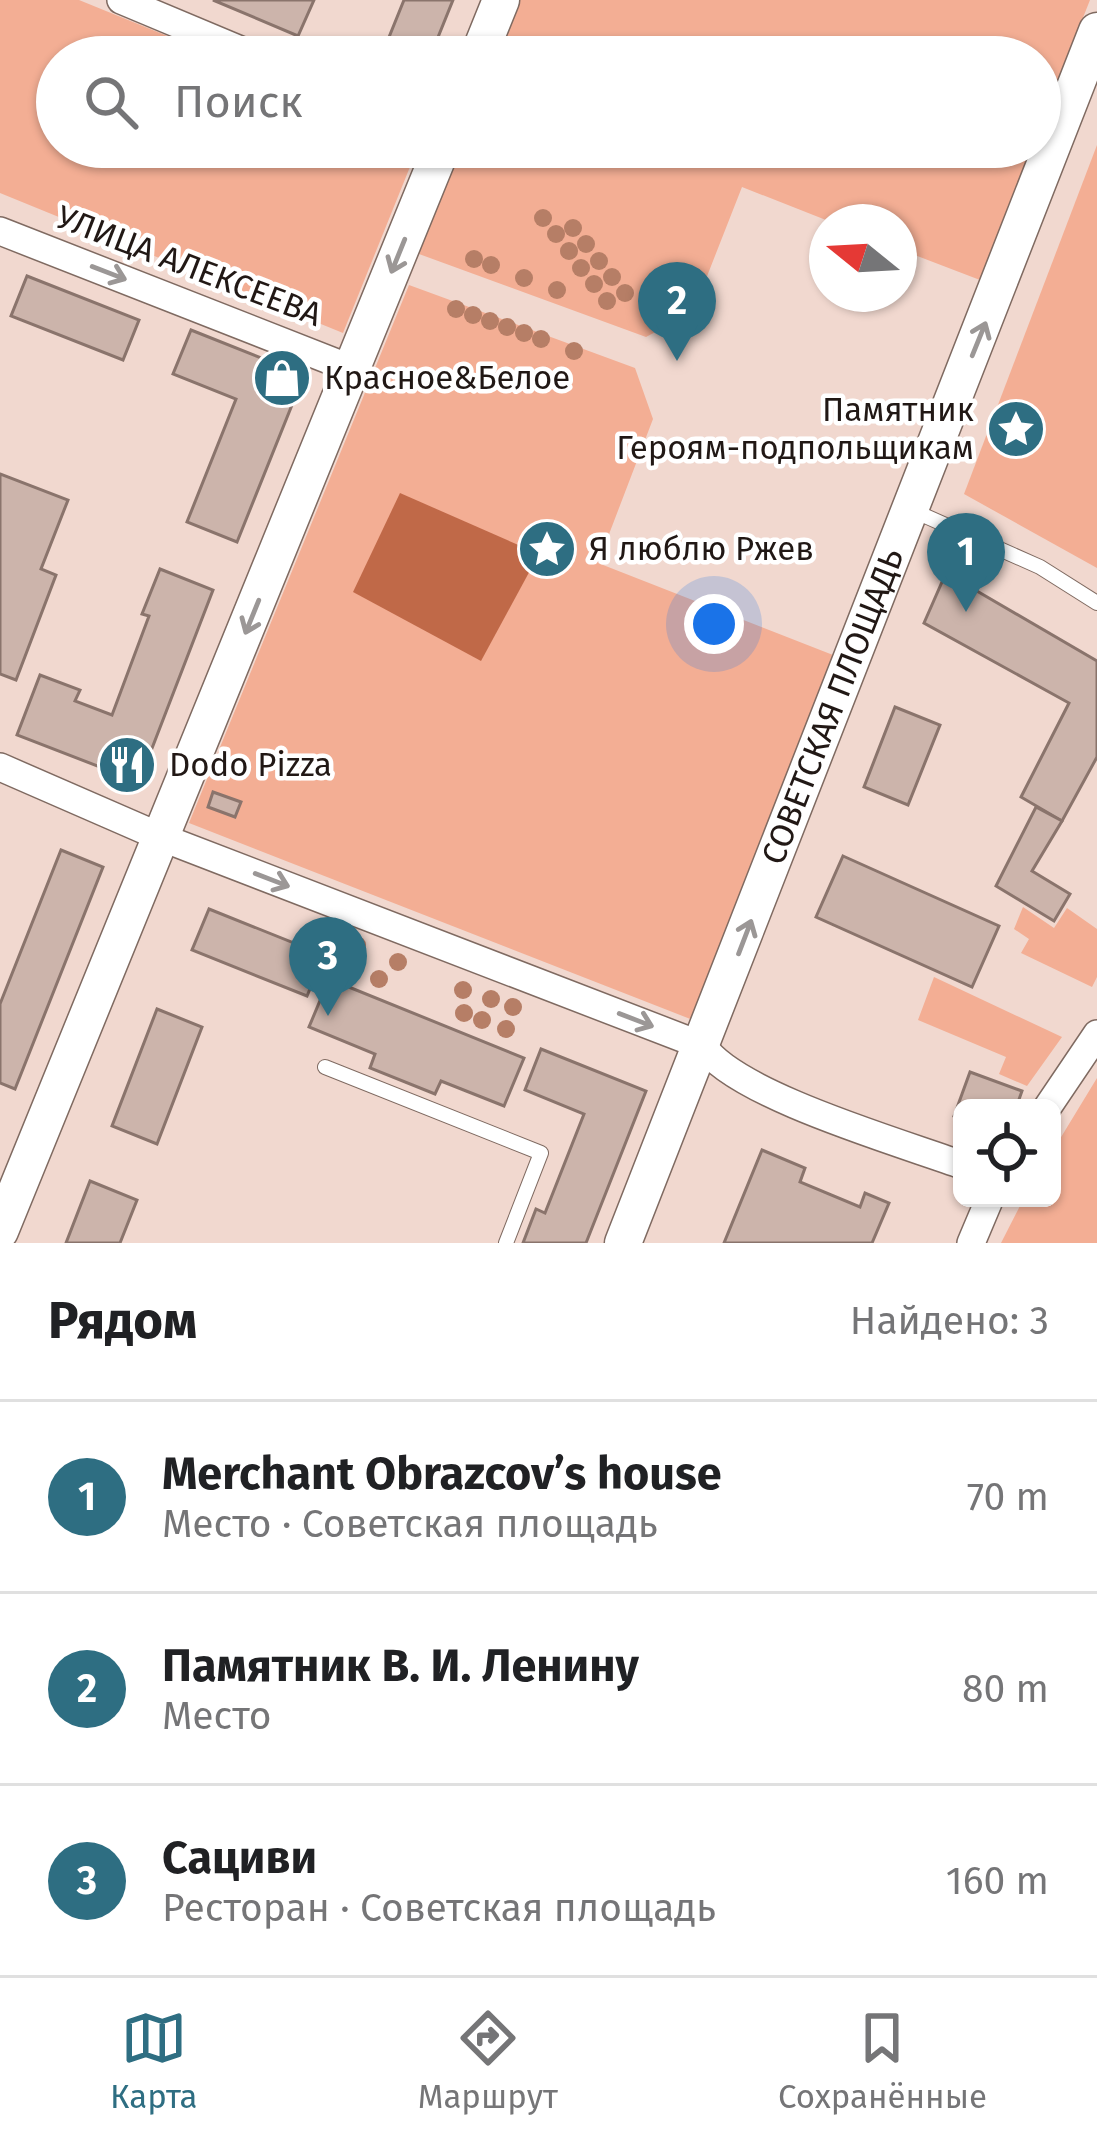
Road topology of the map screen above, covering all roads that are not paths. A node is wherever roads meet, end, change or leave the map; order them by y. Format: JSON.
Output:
{"nodes":[{"id":1,"x":121,"y":0,"type":"edge"},
{"id":2,"x":501,"y":0,"type":"edge"},
{"id":3,"x":1097,"y":31,"type":"edge"},
{"id":4,"x":207,"y":36,"type":"edge"},
{"id":5,"x":486,"y":36,"type":"edge"},
{"id":6,"x":1061,"y":124,"type":"edge"},
{"id":7,"x":433,"y":168,"type":"edge"},
{"id":8,"x":1044,"y":168,"type":"edge"},
{"id":9,"x":0,"y":231,"type":"edge"},
{"id":10,"x":352,"y":369,"type":"junction"},
{"id":11,"x":911,"y":510,"type":"junction"},
{"id":12,"x":1097,"y":603,"type":"edge"},
{"id":13,"x":0,"y":767,"type":"edge"},
{"id":14,"x":163,"y":838,"type":"junction"},
{"id":15,"x":1097,"y":1034,"type":"edge"},
{"id":16,"x":703,"y":1046,"type":"junction"},
{"id":17,"x":325,"y":1067,"type":"dead end"},
{"id":18,"x":1053,"y":1099,"type":"edge"},
{"id":19,"x":953,"y":1162,"type":"edge"},
{"id":20,"x":986,"y":1207,"type":"edge"},
{"id":21,"x":0,"y":1231,"type":"edge"},
{"id":22,"x":506,"y":1243,"type":"edge"},
{"id":23,"x":623,"y":1243,"type":"edge"},
{"id":24,"x":971,"y":1243,"type":"edge"}],
"edges":[{"from":1,"to":4,"type":"street"},
{"from":2,"to":5,"type":"street"},
{"from":6,"to":3,"type":"street","name":"СОВЕТСКАЯ ПЛОЩАДЬ","one_way":true},
{"from":7,"to":10,"type":"street","one_way":true},
{"from":11,"to":8,"type":"street","name":"СОВЕТСКАЯ ПЛОЩАДЬ","one_way":true},
{"from":9,"to":10,"type":"street","name":"УЛИЦА АЛЕКСЕЕВА","one_way":true},
{"from":10,"to":14,"type":"street","one_way":true},
{"from":11,"to":12,"type":"lane"},
{"from":16,"to":11,"type":"street","name":"СОВЕТСКАЯ ПЛОЩАДЬ","one_way":true},
{"from":13,"to":14,"type":"street"},
{"from":14,"to":16,"type":"street","one_way":true},
{"from":14,"to":21,"type":"street"},
{"from":15,"to":18,"type":"street"},
{"from":16,"to":19,"type":"street"},
{"from":16,"to":23,"type":"street","name":"СОВЕТСКАЯ ПЛОЩАДЬ"},
{"from":17,"to":22,"type":"lane"},
{"from":20,"to":24,"type":"street"}]}
